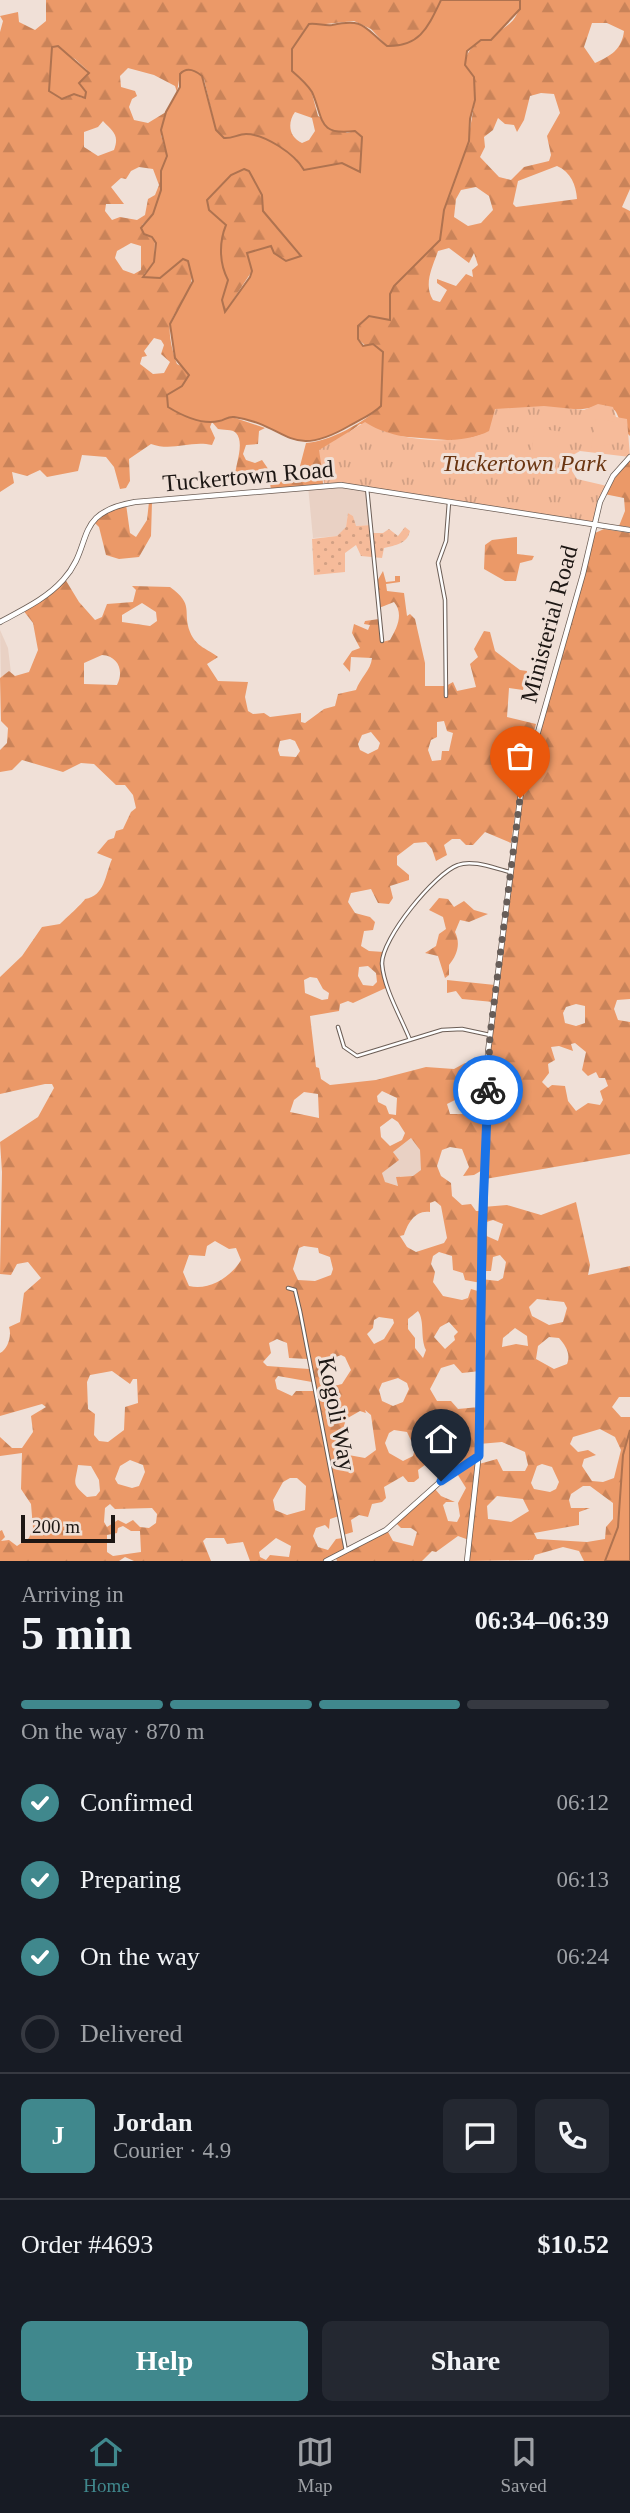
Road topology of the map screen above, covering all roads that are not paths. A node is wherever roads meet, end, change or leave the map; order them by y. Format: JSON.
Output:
{"nodes":[{"id":1,"x":630,"y":457,"type":"edge"},
{"id":2,"x":367,"y":488,"type":"junction"},
{"id":3,"x":449,"y":501,"type":"junction"},
{"id":4,"x":594,"y":524,"type":"junction"},
{"id":5,"x":630,"y":530,"type":"edge"},
{"id":6,"x":0,"y":622,"type":"edge"},
{"id":7,"x":382,"y":641,"type":"dead end"},
{"id":8,"x":446,"y":696,"type":"dead end"},
{"id":9,"x":510,"y":872,"type":"junction"},
{"id":10,"x":338,"y":1027,"type":"dead end"},
{"id":11,"x":490,"y":1035,"type":"junction"},
{"id":12,"x":410,"y":1040,"type":"junction"},
{"id":13,"x":288,"y":1288,"type":"dead end"},
{"id":14,"x":479,"y":1456,"type":"junction"},
{"id":15,"x":346,"y":1551,"type":"junction"},
{"id":16,"x":326,"y":1561,"type":"edge"},
{"id":17,"x":467,"y":1561,"type":"edge"}],
"edges":[{"from":1,"to":4,"type":"main road","name":"Ministerial Road"},
{"from":2,"to":3,"type":"main road","name":"Tuckertown Road"},
{"from":2,"to":6,"type":"main road","name":"Tuckertown Road"},
{"from":2,"to":7,"type":"street"},
{"from":3,"to":4,"type":"main road","name":"Tuckertown Road"},
{"from":3,"to":8,"type":"street"},
{"from":4,"to":5,"type":"main road","name":"Tuckertown Road"},
{"from":4,"to":9,"type":"main road","name":"Ministerial Road"},
{"from":9,"to":11,"type":"main road","name":"Ministerial Road"},
{"from":9,"to":12,"type":"street"},
{"from":10,"to":12,"type":"street"},
{"from":11,"to":12,"type":"street"},
{"from":11,"to":14,"type":"main road","name":"Ministerial Road"},
{"from":13,"to":15,"type":"street","name":"Kogoli Way"},
{"from":14,"to":15,"type":"main road"},
{"from":14,"to":17,"type":"main road","name":"Ministerial Road"},
{"from":15,"to":16,"type":"main road"}]}
